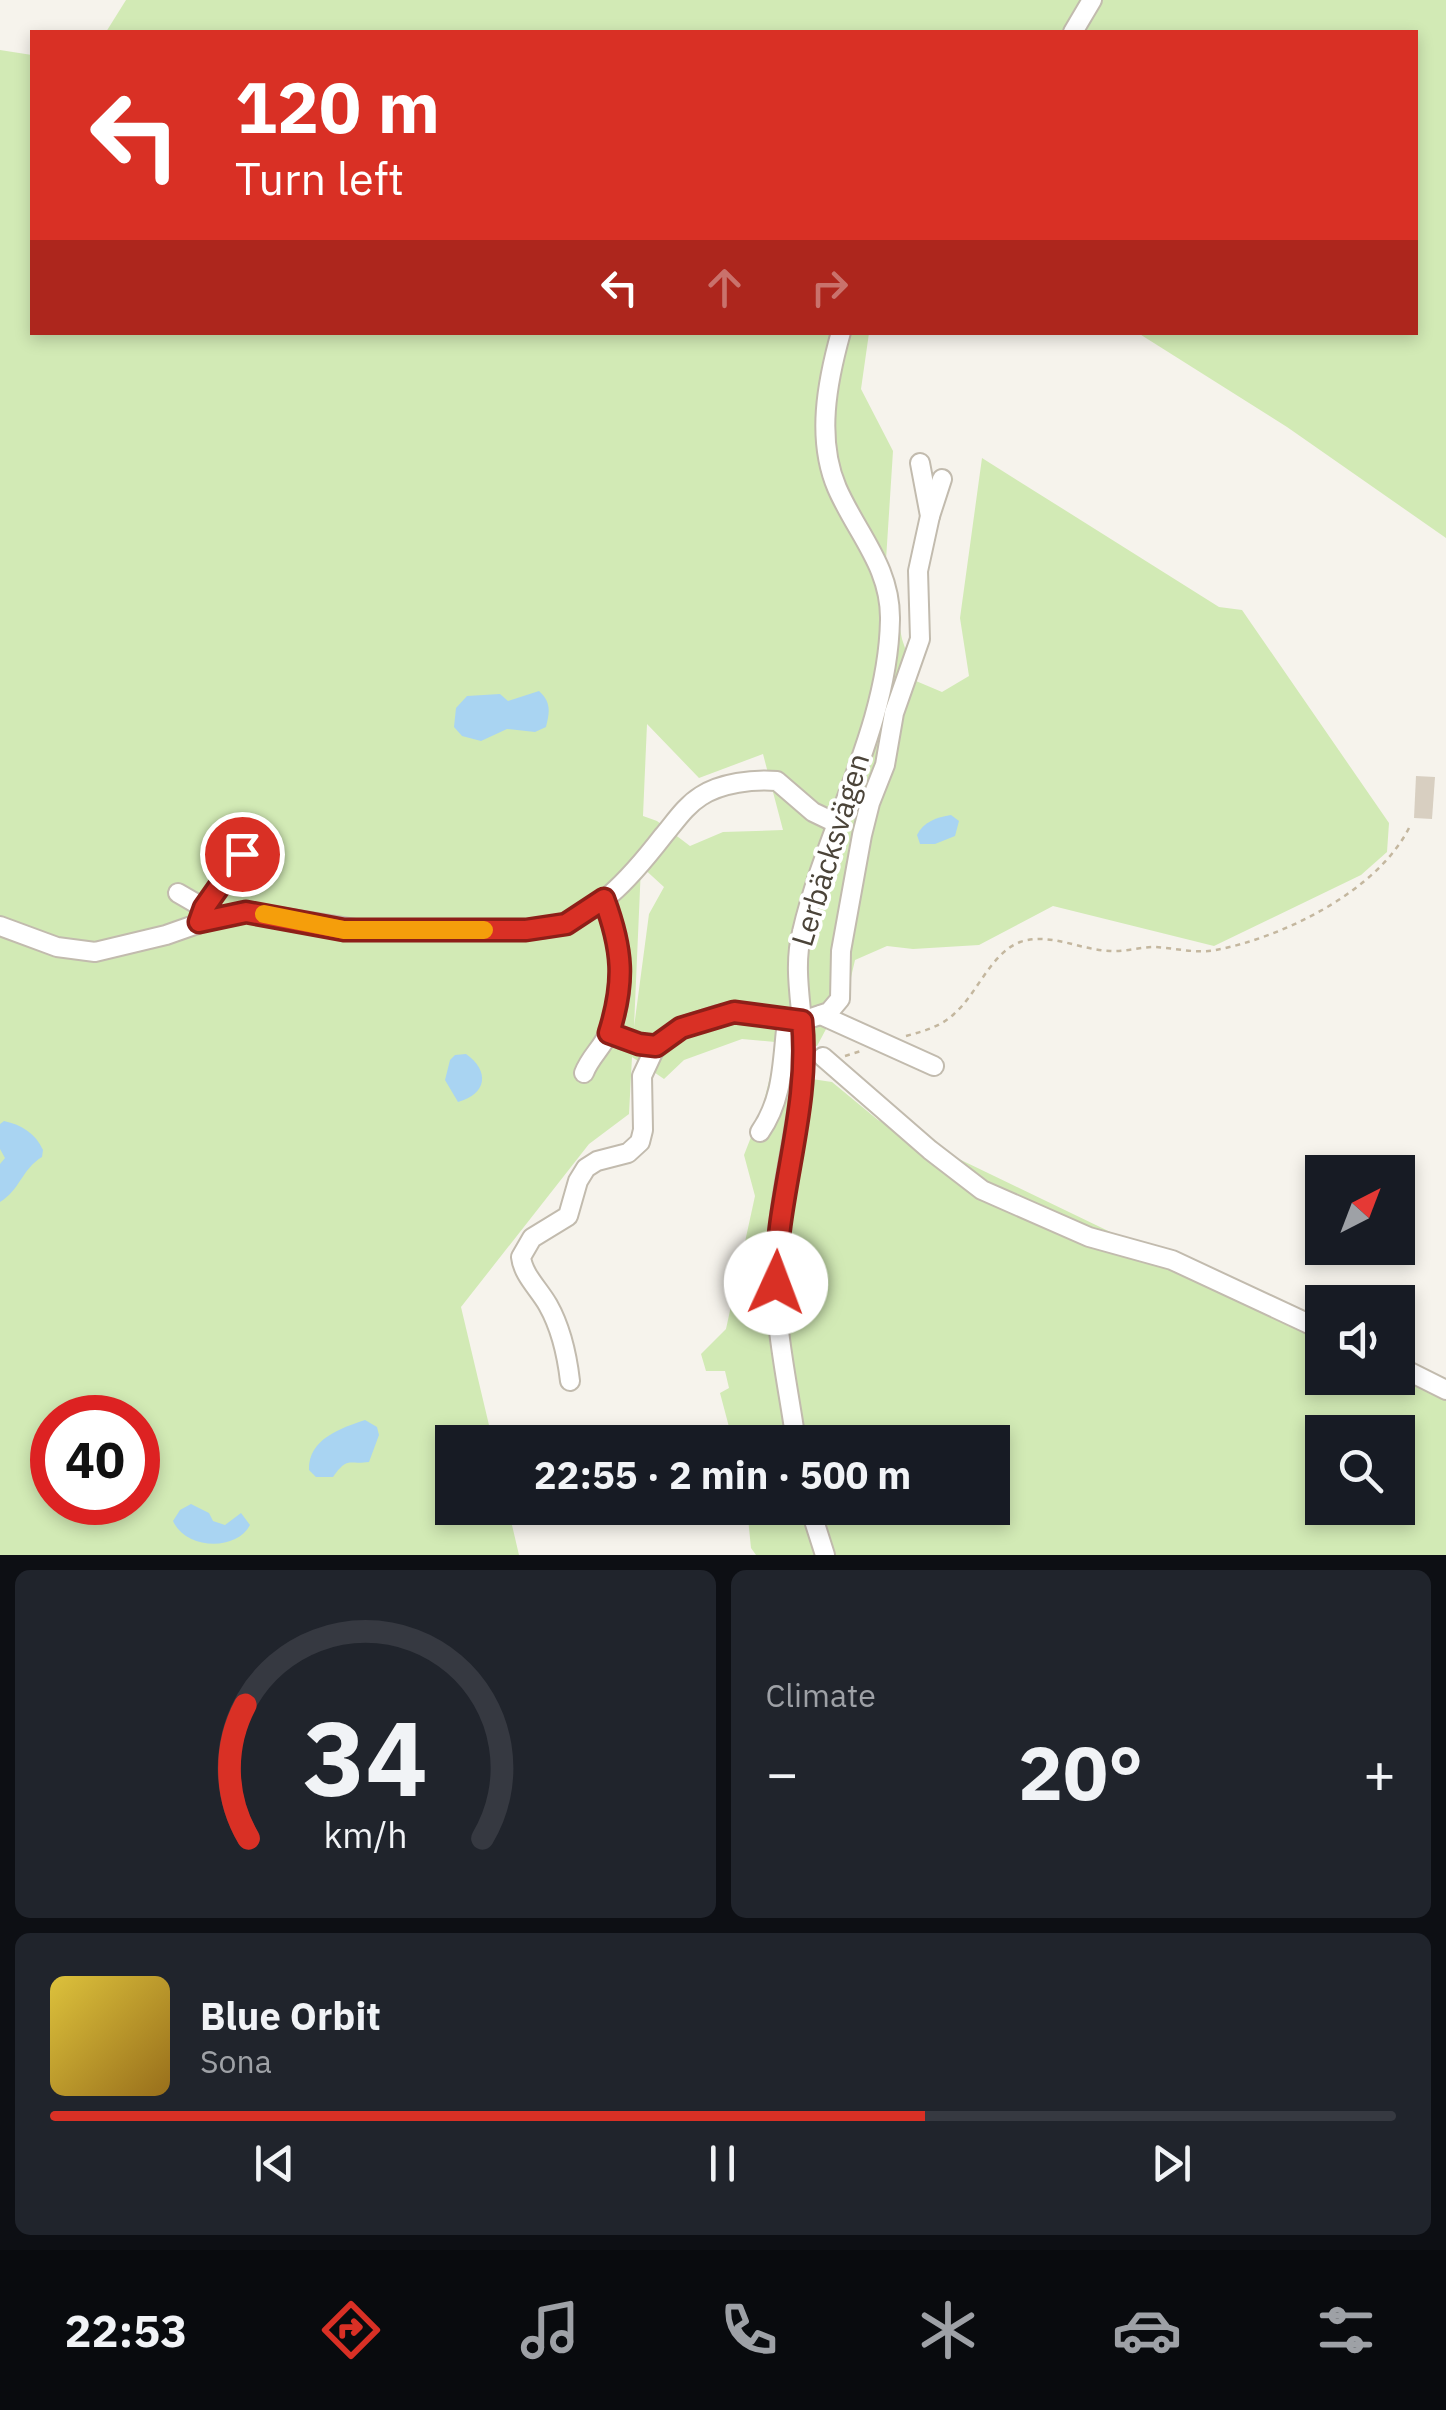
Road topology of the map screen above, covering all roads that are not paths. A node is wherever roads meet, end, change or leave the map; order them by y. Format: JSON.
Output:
{"nodes":[{"id":1,"x":1092,"y":0,"type":"edge"},
{"id":2,"x":1074,"y":30,"type":"edge"},
{"id":3,"x":840,"y":335,"type":"edge"},
{"id":4,"x":920,"y":463,"type":"dead end"},
{"id":5,"x":942,"y":479,"type":"dead end"},
{"id":6,"x":930,"y":516,"type":"junction"},
{"id":7,"x":838,"y":824,"type":"junction"},
{"id":8,"x":247,"y":844,"type":"dead end"},
{"id":9,"x":178,"y":894,"type":"dead end"},
{"id":10,"x":604,"y":899,"type":"junction"},
{"id":11,"x":202,"y":915,"type":"junction"},
{"id":12,"x":0,"y":926,"type":"edge"},
{"id":13,"x":840,"y":999,"type":"junction"},
{"id":14,"x":821,"y":1015,"type":"junction"},
{"id":15,"x":795,"y":1021,"type":"junction"},
{"id":16,"x":838,"y":1024,"type":"junction"},
{"id":17,"x":609,"y":1033,"type":"junction"},
{"id":18,"x":656,"y":1046,"type":"junction"},
{"id":19,"x":823,"y":1057,"type":"road end"},
{"id":20,"x":934,"y":1066,"type":"dead end"},
{"id":21,"x":590,"y":1072,"type":"dead end"},
{"id":22,"x":760,"y":1132,"type":"dead end"},
{"id":23,"x":1246,"y":1297,"type":"junction"},
{"id":24,"x":1240,"y":1317,"type":"dead end"},
{"id":25,"x":1305,"y":1323,"type":"edge"},
{"id":26,"x":1415,"y":1374,"type":"edge"},
{"id":27,"x":570,"y":1381,"type":"dead end"},
{"id":28,"x":1446,"y":1390,"type":"edge"},
{"id":29,"x":794,"y":1425,"type":"edge"},
{"id":30,"x":815,"y":1525,"type":"edge"},
{"id":31,"x":825,"y":1555,"type":"edge"}],
"edges":[{"from":1,"to":2,"type":"street"},
{"from":3,"to":7,"type":"street","name":"Lerbäcksvägen"},
{"from":4,"to":6,"type":"street"},
{"from":5,"to":6,"type":"street"},
{"from":6,"to":13,"type":"street"},
{"from":7,"to":10,"type":"street"},
{"from":7,"to":15,"type":"street","name":"Lerbäcksvägen"},
{"from":8,"to":11,"type":"street"},
{"from":9,"to":11,"type":"street"},
{"from":10,"to":11,"type":"street"},
{"from":10,"to":17,"type":"street"},
{"from":11,"to":12,"type":"street"},
{"from":13,"to":14,"type":"street"},
{"from":13,"to":16,"type":"street"},
{"from":14,"to":15,"type":"street"},
{"from":14,"to":16,"type":"street"},
{"from":15,"to":18,"type":"street"},
{"from":15,"to":22,"type":"street"},
{"from":15,"to":29,"type":"street","name":"Lerbäcksvägen"},
{"from":16,"to":20,"type":"street"},
{"from":17,"to":18,"type":"street"},
{"from":17,"to":21,"type":"street"},
{"from":18,"to":27,"type":"street"},
{"from":19,"to":23,"type":"street"},
{"from":23,"to":24,"type":"street"},
{"from":23,"to":25,"type":"street"},
{"from":26,"to":28,"type":"street"},
{"from":30,"to":31,"type":"street"}]}
